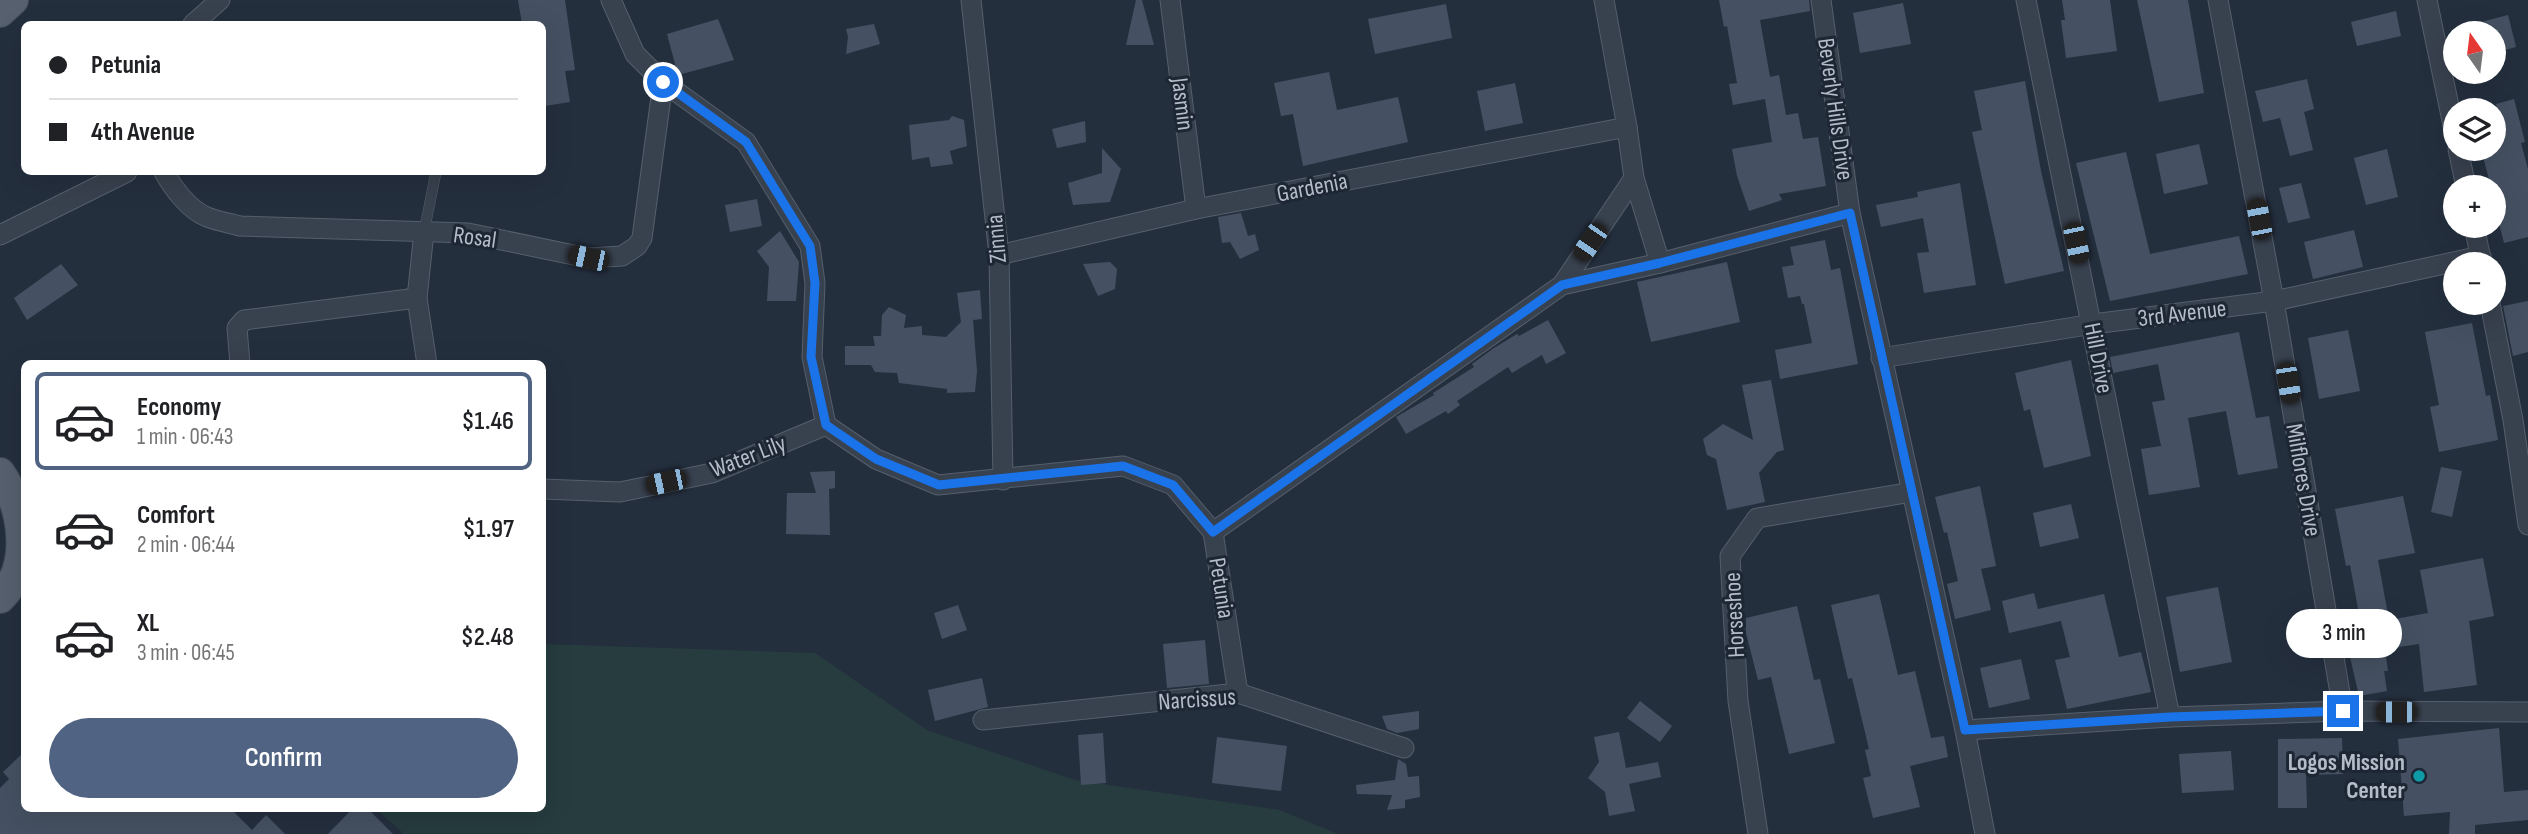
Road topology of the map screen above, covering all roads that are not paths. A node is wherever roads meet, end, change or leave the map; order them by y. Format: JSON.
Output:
{"nodes":[{"id":1,"x":13,"y":0,"type":"edge"},
{"id":2,"x":219,"y":0,"type":"edge"},
{"id":3,"x":611,"y":0,"type":"edge"},
{"id":4,"x":971,"y":0,"type":"edge"},
{"id":5,"x":1170,"y":0,"type":"edge"},
{"id":6,"x":1604,"y":0,"type":"edge"},
{"id":7,"x":1821,"y":0,"type":"edge"},
{"id":8,"x":2026,"y":0,"type":"edge"},
{"id":9,"x":2218,"y":0,"type":"edge"},
{"id":10,"x":2427,"y":0,"type":"edge"},
{"id":11,"x":0,"y":12,"type":"edge"},
{"id":12,"x":196,"y":21,"type":"edge"},
{"id":13,"x":663,"y":82,"type":"junction"},
{"id":14,"x":2447,"y":98,"type":"edge"},
{"id":15,"x":1628,"y":127,"type":"junction"},
{"id":16,"x":121,"y":175,"type":"edge"},
{"id":17,"x":166,"y":175,"type":"edge"},
{"id":18,"x":435,"y":175,"type":"edge"},
{"id":19,"x":1634,"y":178,"type":"junction"},
{"id":20,"x":1196,"y":209,"type":"junction"},
{"id":21,"x":1850,"y":213,"type":"junction"},
{"id":22,"x":424,"y":232,"type":"junction"},
{"id":23,"x":0,"y":235,"type":"edge"},
{"id":24,"x":999,"y":256,"type":"junction"},
{"id":25,"x":1660,"y":263,"type":"junction"},
{"id":26,"x":2443,"y":268,"type":"edge"},
{"id":27,"x":1562,"y":285,"type":"junction"},
{"id":28,"x":417,"y":298,"type":"junction"},
{"id":29,"x":2274,"y":301,"type":"junction"},
{"id":30,"x":2493,"y":315,"type":"edge"},
{"id":31,"x":2093,"y":324,"type":"junction"},
{"id":32,"x":1881,"y":358,"type":"junction"},
{"id":33,"x":240,"y":360,"type":"edge"},
{"id":34,"x":426,"y":360,"type":"edge"},
{"id":35,"x":2520,"y":421,"type":"edge"},
{"id":36,"x":826,"y":425,"type":"junction"},
{"id":37,"x":0,"y":473,"type":"edge"},
{"id":38,"x":1003,"y":480,"type":"junction"},
{"id":39,"x":546,"y":489,"type":"edge"},
{"id":40,"x":1912,"y":492,"type":"junction"},
{"id":41,"x":2528,"y":525,"type":"edge"},
{"id":42,"x":1213,"y":532,"type":"junction"},
{"id":43,"x":21,"y":547,"type":"edge"},
{"id":44,"x":21,"y":558,"type":"edge"},
{"id":45,"x":0,"y":598,"type":"edge"},
{"id":46,"x":1238,"y":693,"type":"junction"},
{"id":47,"x":2343,"y":711,"type":"junction"},
{"id":48,"x":2528,"y":712,"type":"edge"},
{"id":49,"x":2170,"y":717,"type":"junction"},
{"id":50,"x":983,"y":720,"type":"dead end"},
{"id":51,"x":1965,"y":730,"type":"junction"},
{"id":52,"x":1405,"y":748,"type":"dead end"},
{"id":53,"x":1758,"y":834,"type":"edge"},
{"id":54,"x":1986,"y":834,"type":"edge"}],
"edges":[{"from":1,"to":11,"type":"main road"},
{"from":2,"to":12,"type":"street"},
{"from":3,"to":13,"type":"street"},
{"from":4,"to":24,"type":"street","name":"Zinnia"},
{"from":5,"to":20,"type":"street","name":"Jasmin"},
{"from":6,"to":15,"type":"street"},
{"from":7,"to":21,"type":"street","name":"Beverly Hills Drive"},
{"from":8,"to":31,"type":"street","name":"Hill Drive"},
{"from":9,"to":29,"type":"street","name":"Milflores Drive"},
{"from":10,"to":14,"type":"street"},
{"from":13,"to":22,"type":"street","name":"Rosal"},
{"from":13,"to":36,"type":"street"},
{"from":15,"to":19,"type":"street"},
{"from":15,"to":20,"type":"street","name":"Gardenia"},
{"from":16,"to":23,"type":"street"},
{"from":17,"to":22,"type":"street","name":"Rosal"},
{"from":18,"to":22,"type":"lane"},
{"from":19,"to":25,"type":"street"},
{"from":19,"to":27,"type":"street"},
{"from":20,"to":24,"type":"street","name":"Gardenia"},
{"from":21,"to":25,"type":"street"},
{"from":21,"to":32,"type":"street","name":"Beverly Hills Drive"},
{"from":22,"to":28,"type":"street"},
{"from":24,"to":38,"type":"street","name":"Zinnia"},
{"from":25,"to":27,"type":"street"},
{"from":26,"to":29,"type":"street","name":"3rd Avenue"},
{"from":27,"to":42,"type":"street"},
{"from":28,"to":33,"type":"street"},
{"from":28,"to":34,"type":"street"},
{"from":29,"to":31,"type":"street","name":"3rd Avenue"},
{"from":29,"to":47,"type":"street","name":"Milflores Drive"},
{"from":30,"to":35,"type":"street"},
{"from":31,"to":32,"type":"street","name":"3rd Avenue"},
{"from":31,"to":49,"type":"street","name":"Hill Drive"},
{"from":32,"to":40,"type":"street","name":"Beverly Hills Drive"},
{"from":35,"to":41,"type":"street"},
{"from":36,"to":38,"type":"street","name":"Petunia"},
{"from":36,"to":39,"type":"street","name":"Water Lily"},
{"from":37,"to":43,"type":"main road"},
{"from":38,"to":42,"type":"street","name":"Petunia"},
{"from":40,"to":51,"type":"street","name":"Beverly Hills Drive"},
{"from":40,"to":53,"type":"street","name":"Horseshoe"},
{"from":42,"to":46,"type":"street","name":"Petunia"},
{"from":44,"to":45,"type":"main road"},
{"from":46,"to":50,"type":"street","name":"Narcissus"},
{"from":46,"to":52,"type":"street","name":"Narcissus"},
{"from":47,"to":48,"type":"street"},
{"from":47,"to":49,"type":"street"},
{"from":49,"to":51,"type":"street"},
{"from":51,"to":54,"type":"street","name":"Beverly Hills Drive"}]}
